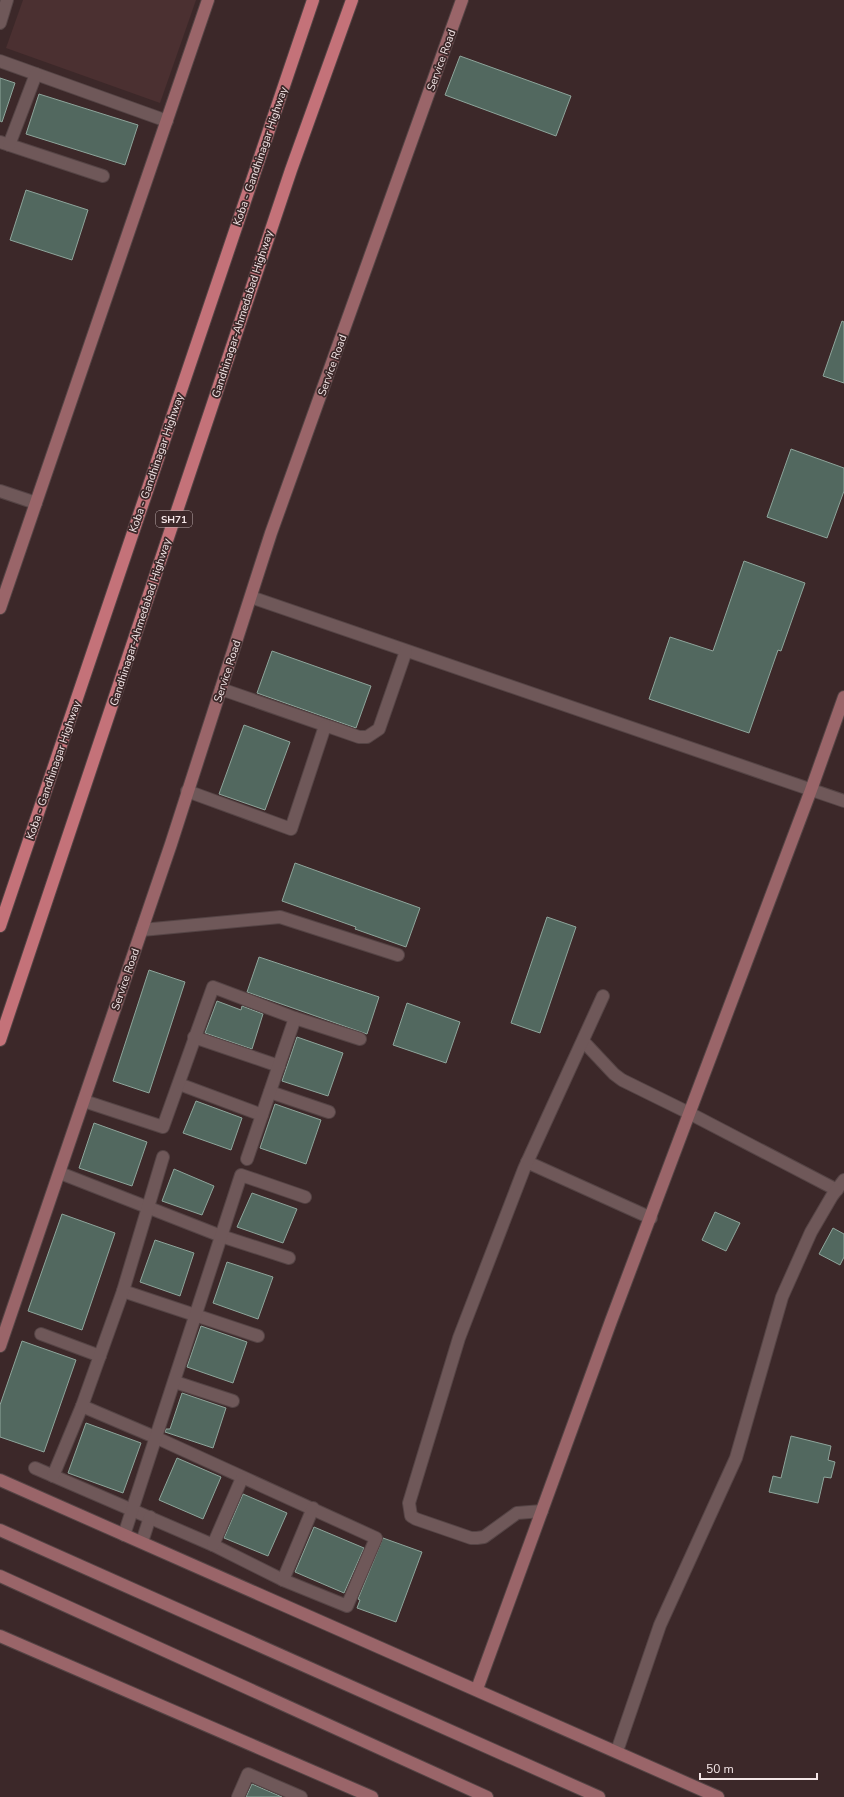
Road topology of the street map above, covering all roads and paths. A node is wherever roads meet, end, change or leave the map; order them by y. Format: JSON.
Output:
{"nodes":[{"id":1,"x":8,"y":0,"type":"edge"},
{"id":2,"x":208,"y":0,"type":"edge"},
{"id":3,"x":313,"y":0,"type":"edge"},
{"id":4,"x":352,"y":0,"type":"edge"},
{"id":5,"x":462,"y":0,"type":"edge"},
{"id":6,"x":0,"y":23,"type":"edge"},
{"id":7,"x":0,"y":61,"type":"edge"},
{"id":8,"x":36,"y":74,"type":"junction"},
{"id":9,"x":167,"y":121,"type":"junction"},
{"id":10,"x":5,"y":144,"type":"edge"},
{"id":11,"x":103,"y":176,"type":"dead end"},
{"id":12,"x":0,"y":490,"type":"edge"},
{"id":13,"x":36,"y":503,"type":"junction"},
{"id":14,"x":251,"y":598,"type":"junction"},
{"id":15,"x":0,"y":608,"type":"edge"},
{"id":16,"x":406,"y":651,"type":"junction"},
{"id":17,"x":221,"y":689,"type":"junction"},
{"id":18,"x":844,"y":698,"type":"edge"},
{"id":19,"x":325,"y":726,"type":"junction"},
{"id":20,"x":811,"y":790,"type":"junction"},
{"id":21,"x":188,"y":791,"type":"junction"},
{"id":22,"x":844,"y":801,"type":"edge"},
{"id":23,"x":0,"y":926,"type":"edge"},
{"id":24,"x":142,"y":930,"type":"junction"},
{"id":25,"x":398,"y":955,"type":"dead end"},
{"id":26,"x":603,"y":996,"type":"dead end"},
{"id":27,"x":295,"y":1018,"type":"junction"},
{"id":28,"x":194,"y":1037,"type":"junction"},
{"id":29,"x":360,"y":1039,"type":"dead end"},
{"id":30,"x":0,"y":1040,"type":"edge"},
{"id":31,"x":583,"y":1040,"type":"junction"},
{"id":32,"x":279,"y":1066,"type":"junction"},
{"id":33,"x":179,"y":1084,"type":"junction"},
{"id":34,"x":270,"y":1092,"type":"junction"},
{"id":35,"x":84,"y":1101,"type":"junction"},
{"id":36,"x":329,"y":1112,"type":"dead end"},
{"id":37,"x":689,"y":1113,"type":"junction"},
{"id":38,"x":262,"y":1115,"type":"junction"},
{"id":39,"x":163,"y":1157,"type":"dead end"},
{"id":40,"x":247,"y":1159,"type":"dead end"},
{"id":41,"x":527,"y":1162,"type":"junction"},
{"id":42,"x":60,"y":1173,"type":"junction"},
{"id":43,"x":841,"y":1185,"type":"edge"},
{"id":44,"x":305,"y":1197,"type":"dead end"},
{"id":45,"x":148,"y":1207,"type":"junction"},
{"id":46,"x":651,"y":1218,"type":"junction"},
{"id":47,"x":221,"y":1236,"type":"junction"},
{"id":48,"x":288,"y":1258,"type":"dead end"},
{"id":49,"x":123,"y":1291,"type":"junction"},
{"id":50,"x":196,"y":1316,"type":"junction"},
{"id":51,"x":41,"y":1334,"type":"dead end"},
{"id":52,"x":258,"y":1336,"type":"dead end"},
{"id":53,"x":0,"y":1346,"type":"edge"},
{"id":54,"x":100,"y":1356,"type":"junction"},
{"id":55,"x":175,"y":1382,"type":"junction"},
{"id":56,"x":233,"y":1401,"type":"dead end"},
{"id":57,"x":82,"y":1406,"type":"junction"},
{"id":58,"x":157,"y":1438,"type":"junction"},
{"id":59,"x":35,"y":1468,"type":"dead end"},
{"id":60,"x":53,"y":1476,"type":"junction"},
{"id":61,"x":242,"y":1478,"type":"junction"},
{"id":62,"x":0,"y":1480,"type":"edge"},
{"id":63,"x":313,"y":1508,"type":"junction"},
{"id":64,"x":132,"y":1510,"type":"junction"},
{"id":65,"x":542,"y":1511,"type":"junction"},
{"id":66,"x":150,"y":1517,"type":"junction"},
{"id":67,"x":0,"y":1530,"type":"edge"},
{"id":68,"x":124,"y":1535,"type":"junction"},
{"id":69,"x":142,"y":1542,"type":"junction"},
{"id":70,"x":213,"y":1545,"type":"junction"},
{"id":71,"x":0,"y":1576,"type":"edge"},
{"id":72,"x":283,"y":1580,"type":"junction"},
{"id":73,"x":0,"y":1636,"type":"edge"},
{"id":74,"x":477,"y":1689,"type":"junction"},
{"id":75,"x":616,"y":1751,"type":"junction"},
{"id":76,"x":350,"y":1792,"type":"edge"},
{"id":77,"x":238,"y":1797,"type":"edge"},
{"id":78,"x":302,"y":1797,"type":"edge"},
{"id":79,"x":372,"y":1797,"type":"edge"},
{"id":80,"x":487,"y":1797,"type":"edge"},
{"id":81,"x":599,"y":1797,"type":"edge"},
{"id":82,"x":718,"y":1797,"type":"edge"}],
"edges":[{"from":1,"to":6,"type":"street"},
{"from":2,"to":9,"type":"street"},
{"from":3,"to":23,"type":"main road","name":"Koba - Gandhinagar Highway","number":"SH71"},
{"from":4,"to":30,"type":"main road","name":"Gandhinagar-Ahmedabad Highway","number":"SH71"},
{"from":5,"to":14,"type":"street","name":"Service Road"},
{"from":7,"to":8,"type":"street"},
{"from":8,"to":9,"type":"street"},
{"from":8,"to":10,"type":"street"},
{"from":9,"to":13,"type":"street"},
{"from":10,"to":11,"type":"street"},
{"from":12,"to":13,"type":"street"},
{"from":13,"to":15,"type":"street"},
{"from":14,"to":16,"type":"street"},
{"from":14,"to":17,"type":"street","name":"Service Road"},
{"from":16,"to":19,"type":"street"},
{"from":16,"to":20,"type":"street"},
{"from":17,"to":19,"type":"street"},
{"from":17,"to":21,"type":"street","name":"Service Road"},
{"from":18,"to":20,"type":"street"},
{"from":19,"to":21,"type":"street"},
{"from":20,"to":22,"type":"street"},
{"from":20,"to":37,"type":"street"},
{"from":21,"to":24,"type":"street","name":"Service Road"},
{"from":24,"to":25,"type":"street"},
{"from":24,"to":35,"type":"street","name":"Service Road"},
{"from":26,"to":31,"type":"street"},
{"from":27,"to":28,"type":"street"},
{"from":27,"to":29,"type":"street"},
{"from":27,"to":32,"type":"street"},
{"from":28,"to":32,"type":"street"},
{"from":28,"to":33,"type":"street"},
{"from":31,"to":37,"type":"street"},
{"from":31,"to":41,"type":"street"},
{"from":32,"to":34,"type":"street"},
{"from":33,"to":35,"type":"street"},
{"from":33,"to":38,"type":"street"},
{"from":34,"to":36,"type":"street"},
{"from":34,"to":38,"type":"street"},
{"from":35,"to":42,"type":"street","name":"Service Road"},
{"from":37,"to":43,"type":"street"},
{"from":37,"to":46,"type":"street"},
{"from":38,"to":40,"type":"street"},
{"from":39,"to":45,"type":"street"},
{"from":41,"to":46,"type":"street"},
{"from":41,"to":65,"type":"street"},
{"from":42,"to":45,"type":"street"},
{"from":42,"to":53,"type":"street","name":"Service Road"},
{"from":43,"to":75,"type":"street"},
{"from":44,"to":47,"type":"street"},
{"from":45,"to":47,"type":"street"},
{"from":45,"to":49,"type":"street"},
{"from":46,"to":65,"type":"street"},
{"from":47,"to":48,"type":"street"},
{"from":47,"to":50,"type":"street"},
{"from":49,"to":50,"type":"street"},
{"from":49,"to":54,"type":"street"},
{"from":50,"to":52,"type":"street"},
{"from":50,"to":55,"type":"street"},
{"from":51,"to":54,"type":"street"},
{"from":54,"to":57,"type":"street"},
{"from":55,"to":56,"type":"street"},
{"from":55,"to":58,"type":"street"},
{"from":57,"to":58,"type":"street"},
{"from":57,"to":60,"type":"street"},
{"from":58,"to":61,"type":"street"},
{"from":58,"to":64,"type":"street"},
{"from":59,"to":60,"type":"street"},
{"from":60,"to":64,"type":"street"},
{"from":61,"to":63,"type":"street"},
{"from":61,"to":70,"type":"street"},
{"from":62,"to":68,"type":"street"},
{"from":63,"to":72,"type":"street"},
{"from":63,"to":72,"type":"street"},
{"from":64,"to":66,"type":"street"},
{"from":64,"to":68,"type":"street"},
{"from":65,"to":74,"type":"street"},
{"from":66,"to":69,"type":"street"},
{"from":66,"to":70,"type":"street"},
{"from":67,"to":81,"type":"street"},
{"from":68,"to":69,"type":"street"},
{"from":69,"to":74,"type":"street"},
{"from":70,"to":72,"type":"street"},
{"from":71,"to":80,"type":"street"},
{"from":73,"to":76,"type":"street"},
{"from":74,"to":75,"type":"street"},
{"from":75,"to":82,"type":"street"},
{"from":76,"to":79,"type":"street"},
{"from":77,"to":78,"type":"street"}]}
